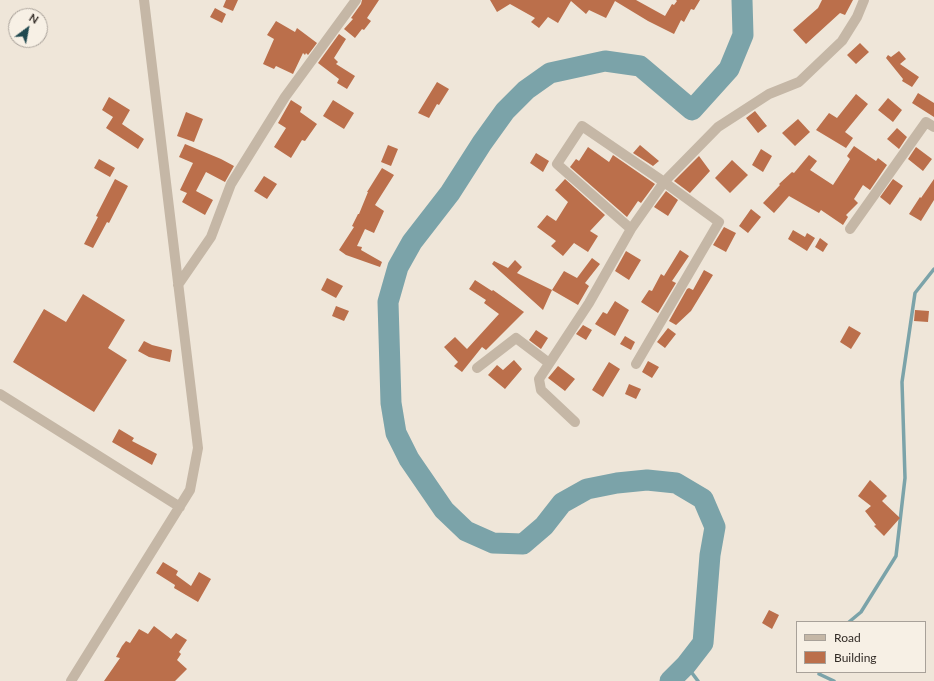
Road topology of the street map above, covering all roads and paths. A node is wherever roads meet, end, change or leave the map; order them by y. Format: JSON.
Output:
{"nodes":[{"id":1,"x":144,"y":0,"type":"edge"},
{"id":2,"x":356,"y":0,"type":"edge"},
{"id":3,"x":864,"y":0,"type":"edge"},
{"id":4,"x":934,"y":127,"type":"edge"},
{"id":5,"x":664,"y":182,"type":"junction"},
{"id":6,"x":632,"y":229,"type":"junction"},
{"id":7,"x":850,"y":229,"type":"dead end"},
{"id":8,"x":178,"y":285,"type":"junction"},
{"id":9,"x":549,"y":363,"type":"junction"},
{"id":10,"x":636,"y":364,"type":"dead end"},
{"id":11,"x":478,"y":368,"type":"dead end"},
{"id":12,"x":0,"y":394,"type":"edge"},
{"id":13,"x":575,"y":422,"type":"dead end"},
{"id":14,"x":180,"y":507,"type":"junction"},
{"id":15,"x":71,"y":681,"type":"edge"}],
"edges":[{"from":1,"to":8,"type":"street"},
{"from":2,"to":8,"type":"street"},
{"from":3,"to":5,"type":"street"},
{"from":4,"to":7,"type":"street"},
{"from":5,"to":6,"type":"street"},
{"from":5,"to":6,"type":"street"},
{"from":5,"to":10,"type":"street"},
{"from":6,"to":9,"type":"street"},
{"from":8,"to":14,"type":"street"},
{"from":9,"to":11,"type":"street"},
{"from":9,"to":13,"type":"street"},
{"from":12,"to":14,"type":"street"},
{"from":14,"to":15,"type":"street"}]}
